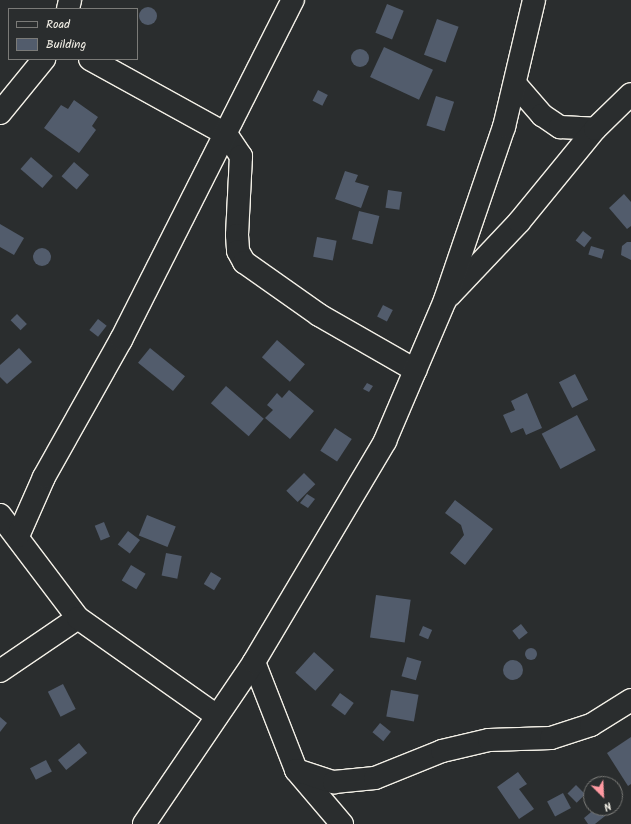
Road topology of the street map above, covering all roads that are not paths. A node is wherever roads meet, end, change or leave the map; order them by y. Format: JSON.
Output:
{"nodes":[{"id":1,"x":293,"y":0,"type":"edge"},
{"id":2,"x":534,"y":0,"type":"edge"},
{"id":3,"x":43,"y":60,"type":"edge"},
{"id":4,"x":92,"y":60,"type":"edge"},
{"id":5,"x":516,"y":86,"type":"junction"},
{"id":6,"x":631,"y":94,"type":"edge"},
{"id":7,"x":0,"y":113,"type":"edge"},
{"id":8,"x":595,"y":129,"type":"junction"},
{"id":9,"x":226,"y":134,"type":"junction"},
{"id":10,"x":445,"y":300,"type":"junction"},
{"id":11,"x":415,"y":370,"type":"junction"},
{"id":12,"x":0,"y":514,"type":"edge"},
{"id":13,"x":18,"y":536,"type":"junction"},
{"id":14,"x":78,"y":618,"type":"junction"},
{"id":15,"x":254,"y":662,"type":"junction"},
{"id":16,"x":0,"y":671,"type":"edge"},
{"id":17,"x":631,"y":700,"type":"edge"},
{"id":18,"x":217,"y":716,"type":"junction"},
{"id":19,"x":296,"y":770,"type":"junction"},
{"id":20,"x":144,"y":824,"type":"edge"},
{"id":21,"x":342,"y":824,"type":"edge"}],
"edges":[{"from":1,"to":9,"type":"street"},
{"from":2,"to":5,"type":"street"},
{"from":3,"to":7,"type":"street"},
{"from":4,"to":9,"type":"street"},
{"from":5,"to":8,"type":"street"},
{"from":5,"to":10,"type":"street"},
{"from":6,"to":8,"type":"street"},
{"from":8,"to":10,"type":"street"},
{"from":9,"to":11,"type":"street"},
{"from":9,"to":13,"type":"street"},
{"from":10,"to":11,"type":"street"},
{"from":11,"to":15,"type":"street"},
{"from":12,"to":13,"type":"street"},
{"from":13,"to":14,"type":"street"},
{"from":14,"to":16,"type":"street"},
{"from":14,"to":18,"type":"street"},
{"from":15,"to":18,"type":"street"},
{"from":15,"to":19,"type":"street"},
{"from":17,"to":19,"type":"street"},
{"from":18,"to":20,"type":"street"},
{"from":19,"to":21,"type":"street"}]}
